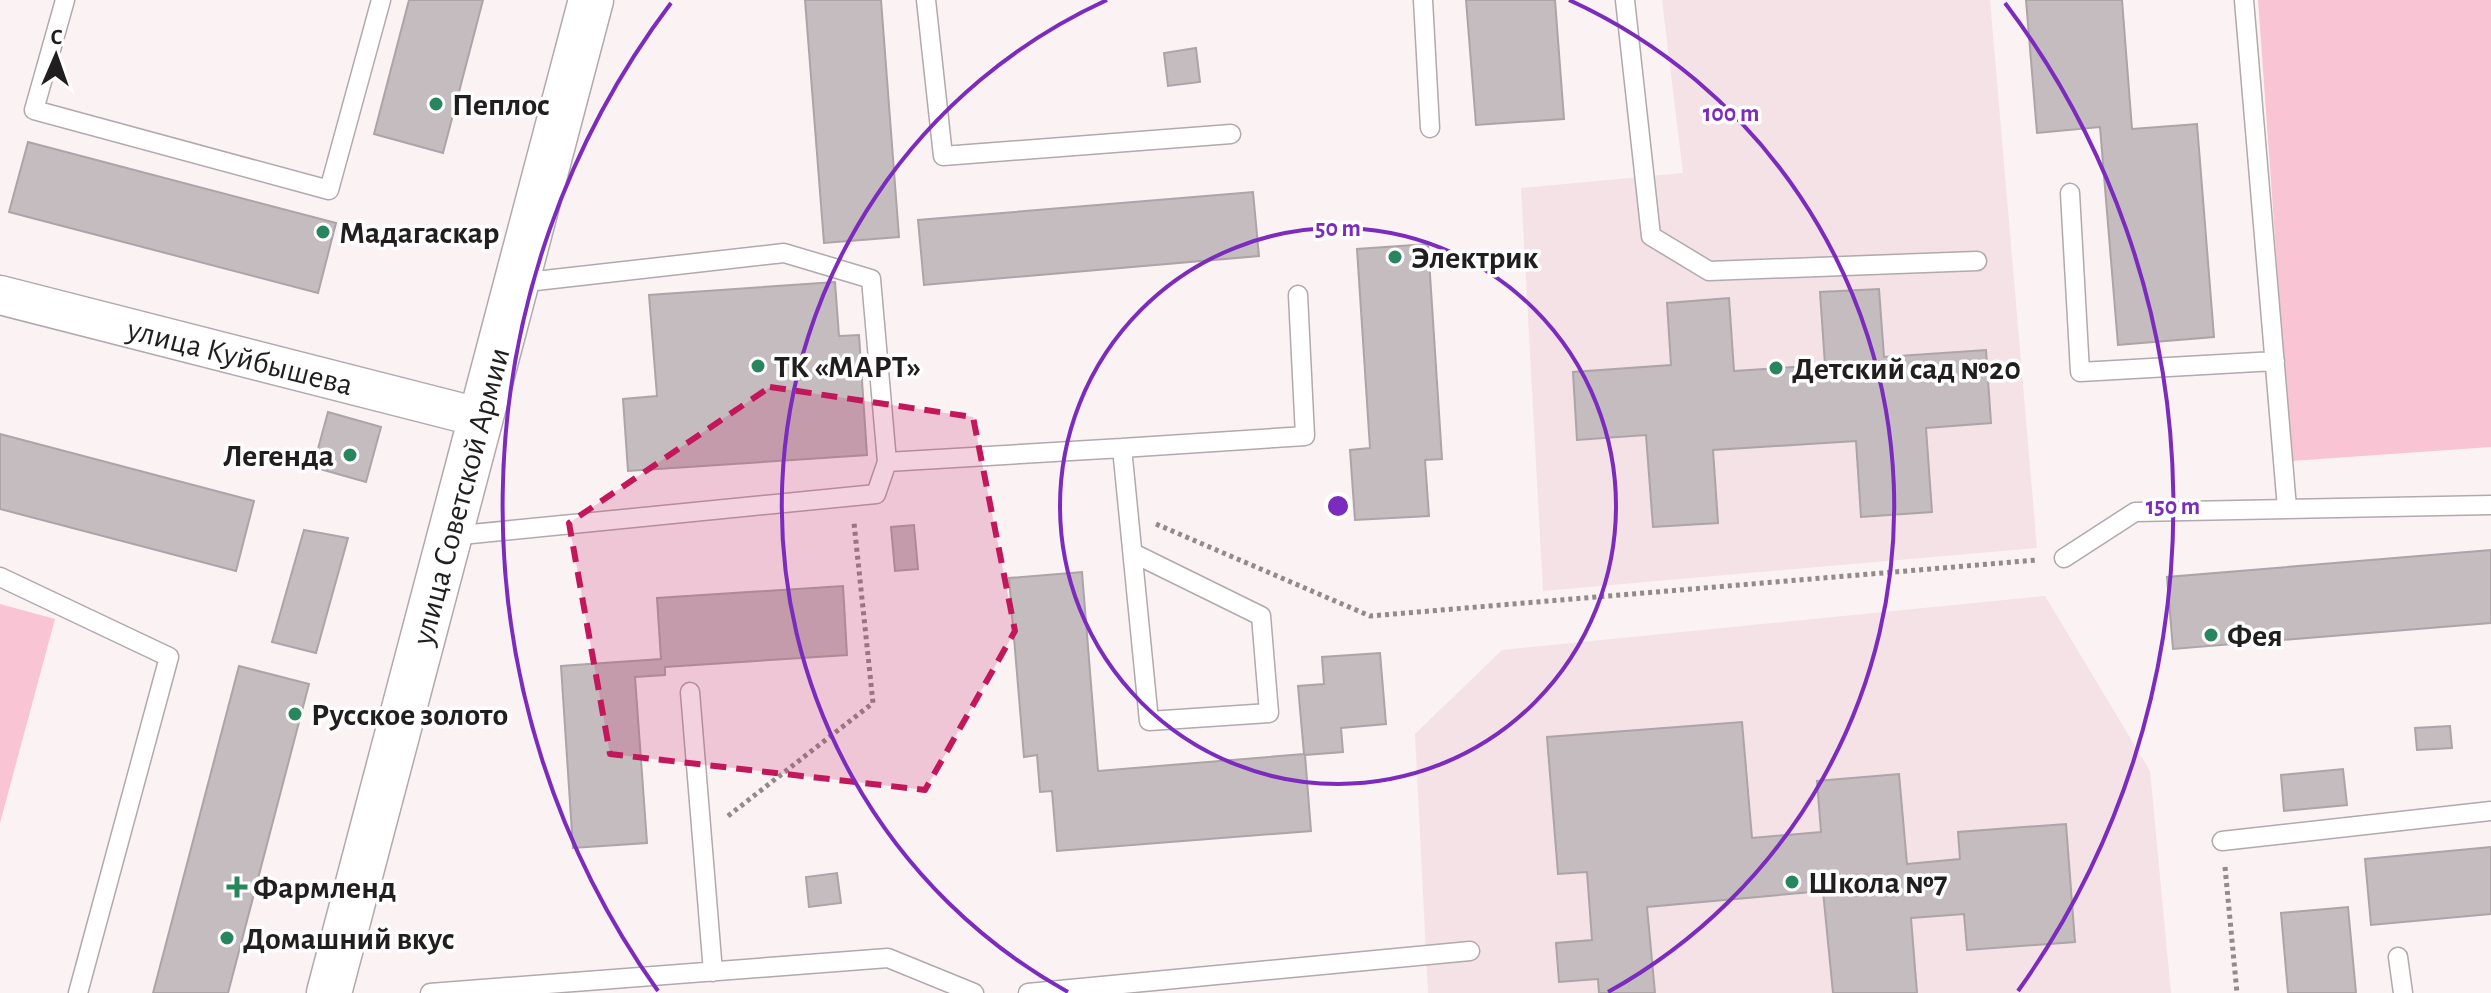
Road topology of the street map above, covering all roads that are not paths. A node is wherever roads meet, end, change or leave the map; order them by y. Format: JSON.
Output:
{"nodes":[{"id":1,"x":65,"y":0,"type":"edge"},
{"id":2,"x":381,"y":0,"type":"edge"},
{"id":3,"x":591,"y":0,"type":"edge"},
{"id":4,"x":926,"y":0,"type":"edge"},
{"id":5,"x":1423,"y":0,"type":"edge"},
{"id":6,"x":1625,"y":0,"type":"edge"},
{"id":7,"x":2244,"y":0,"type":"edge"},
{"id":8,"x":1430,"y":128,"type":"dead end"},
{"id":9,"x":1231,"y":134,"type":"dead end"},
{"id":10,"x":2070,"y":193,"type":"dead end"},
{"id":11,"x":1977,"y":261,"type":"dead end"},
{"id":12,"x":517,"y":284,"type":"junction"},
{"id":13,"x":0,"y":295,"type":"edge"},
{"id":14,"x":1298,"y":295,"type":"dead end"},
{"id":15,"x":2275,"y":361,"type":"junction"},
{"id":16,"x":482,"y":418,"type":"junction"},
{"id":17,"x":1122,"y":448,"type":"junction"},
{"id":18,"x":887,"y":462,"type":"junction"},
{"id":19,"x":2491,"y":505,"type":"edge"},
{"id":20,"x":2287,"y":508,"type":"junction"},
{"id":21,"x":450,"y":536,"type":"junction"},
{"id":22,"x":1133,"y":553,"type":"junction"},
{"id":23,"x":2064,"y":558,"type":"road end"},
{"id":24,"x":0,"y":577,"type":"edge"},
{"id":25,"x":690,"y":692,"type":"dead end"},
{"id":26,"x":2491,"y":811,"type":"edge"},
{"id":27,"x":2222,"y":841,"type":"road end"},
{"id":28,"x":1470,"y":951,"type":"dead end"},
{"id":29,"x":2398,"y":957,"type":"dead end"},
{"id":30,"x":713,"y":972,"type":"junction"},
{"id":31,"x":78,"y":993,"type":"edge"},
{"id":32,"x":329,"y":993,"type":"edge"},
{"id":33,"x":430,"y":993,"type":"edge"},
{"id":34,"x":974,"y":993,"type":"edge"},
{"id":35,"x":1028,"y":993,"type":"edge"},
{"id":36,"x":2403,"y":993,"type":"edge"}],
"edges":[{"from":1,"to":2,"type":"lane"},
{"from":3,"to":12,"type":"street","name":"улица Советской Армии"},
{"from":4,"to":9,"type":"lane"},
{"from":5,"to":8,"type":"lane"},
{"from":6,"to":11,"type":"lane"},
{"from":7,"to":15,"type":"lane"},
{"from":10,"to":15,"type":"lane"},
{"from":12,"to":16,"type":"street","name":"улица Советской Армии"},
{"from":12,"to":18,"type":"lane"},
{"from":13,"to":16,"type":"street","name":"улица Куйбышева"},
{"from":14,"to":17,"type":"lane"},
{"from":15,"to":20,"type":"lane"},
{"from":16,"to":21,"type":"street","name":"улица Советской Армии"},
{"from":17,"to":18,"type":"lane"},
{"from":17,"to":22,"type":"lane"},
{"from":18,"to":21,"type":"lane"},
{"from":19,"to":20,"type":"lane"},
{"from":20,"to":23,"type":"lane"},
{"from":21,"to":32,"type":"street","name":"улица Советской Армии"},
{"from":22,"to":22,"type":"lane"},
{"from":24,"to":31,"type":"lane"},
{"from":25,"to":30,"type":"lane"},
{"from":26,"to":27,"type":"lane"},
{"from":28,"to":35,"type":"lane"},
{"from":29,"to":36,"type":"lane"},
{"from":30,"to":33,"type":"lane"},
{"from":30,"to":34,"type":"lane"}]}
